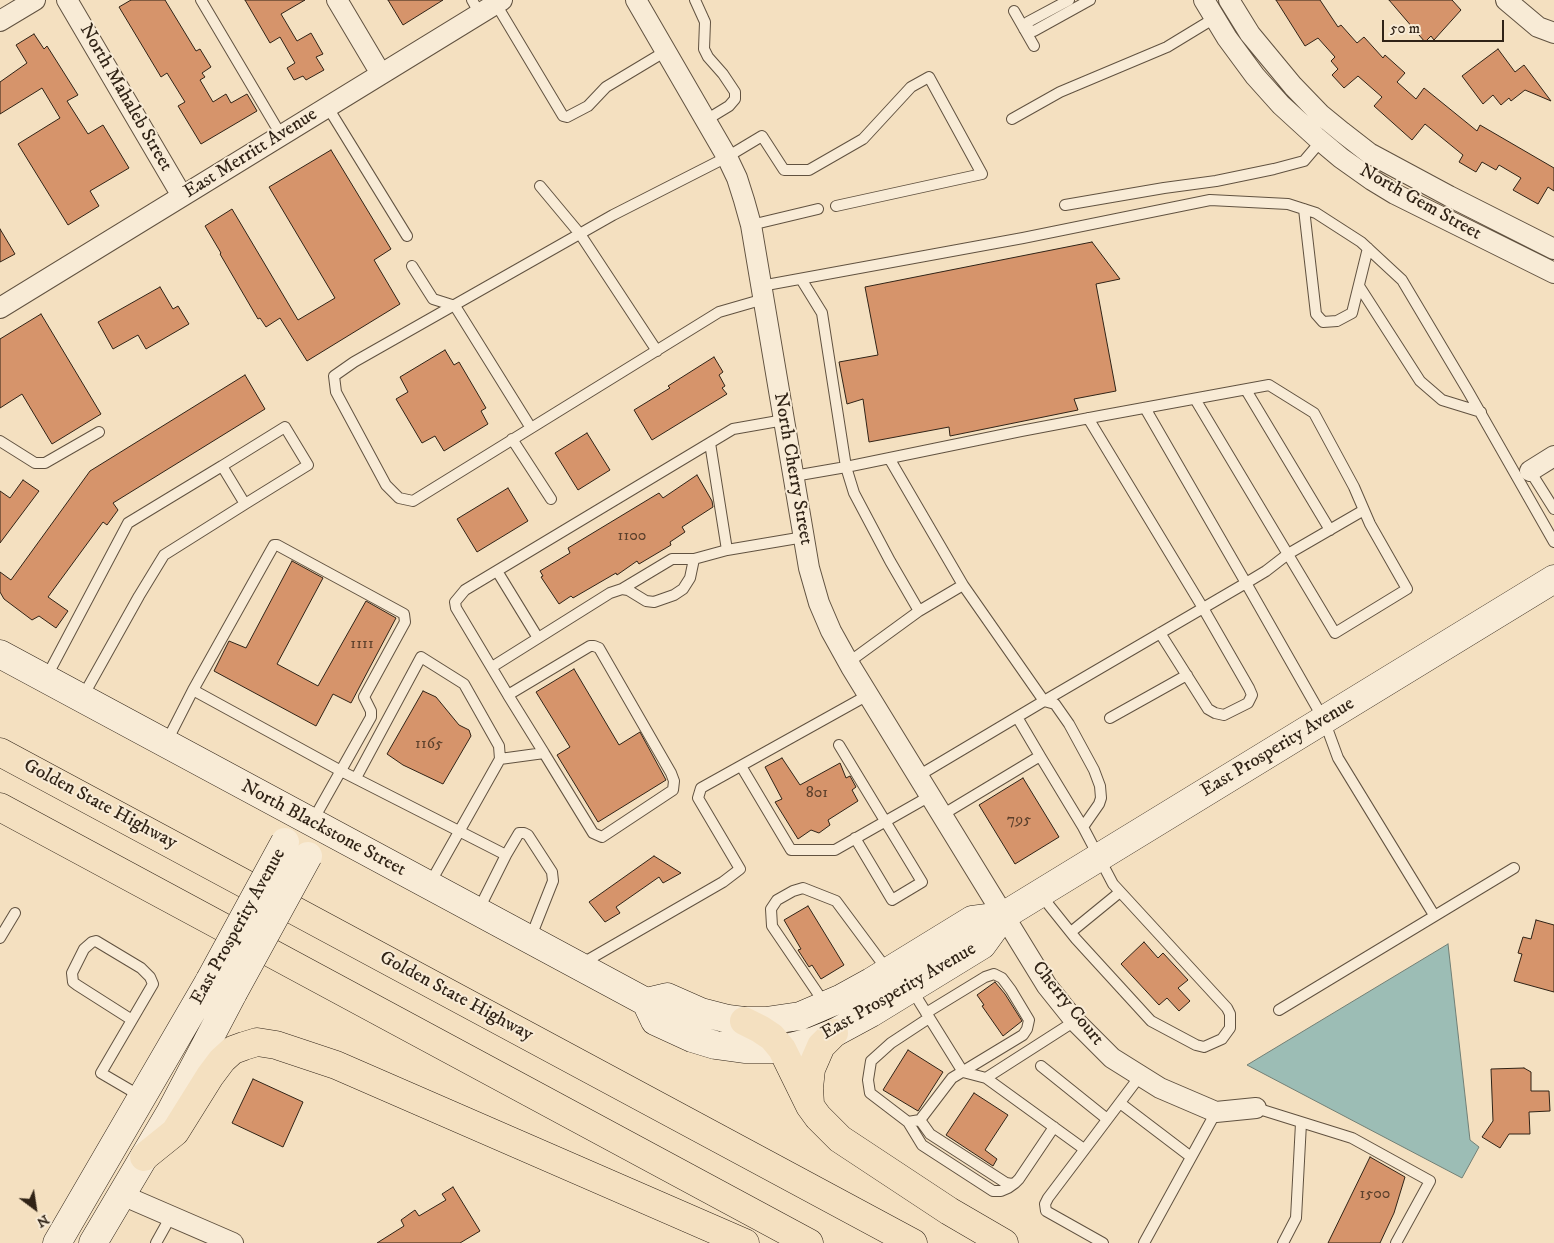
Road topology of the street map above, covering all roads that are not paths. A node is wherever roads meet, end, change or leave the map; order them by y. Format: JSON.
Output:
{"nodes":[{"id":1,"x":35,"y":0,"type":"edge"},
{"id":2,"x":67,"y":0,"type":"edge"},
{"id":3,"x":201,"y":0,"type":"edge"},
{"id":4,"x":337,"y":0,"type":"edge"},
{"id":5,"x":636,"y":0,"type":"edge"},
{"id":6,"x":695,"y":0,"type":"edge"},
{"id":7,"x":1069,"y":0,"type":"edge"},
{"id":8,"x":1090,"y":0,"type":"edge"},
{"id":9,"x":1204,"y":0,"type":"edge"},
{"id":10,"x":1506,"y":0,"type":"edge"},
{"id":11,"x":487,"y":4,"type":"edge"},
{"id":12,"x":1232,"y":4,"type":"edge"},
{"id":13,"x":1014,"y":11,"type":"dead end"},
{"id":14,"x":1214,"y":18,"type":"junction"},
{"id":15,"x":0,"y":21,"type":"edge"},
{"id":16,"x":1024,"y":29,"type":"junction"},
{"id":17,"x":1554,"y":33,"type":"edge"},
{"id":18,"x":1034,"y":46,"type":"dead end"},
{"id":19,"x":666,"y":51,"type":"junction"},
{"id":20,"x":381,"y":74,"type":"junction"},
{"id":21,"x":327,"y":106,"type":"junction"},
{"id":22,"x":1012,"y":119,"type":"dead end"},
{"id":23,"x":706,"y":120,"type":"junction"},
{"id":24,"x":281,"y":135,"type":"junction"},
{"id":25,"x":1321,"y":141,"type":"junction"},
{"id":26,"x":727,"y":157,"type":"junction"},
{"id":27,"x":540,"y":186,"type":"dead end"},
{"id":28,"x":182,"y":196,"type":"junction"},
{"id":29,"x":1065,"y":205,"type":"dead end"},
{"id":30,"x":836,"y":206,"type":"dead end"},
{"id":31,"x":818,"y":209,"type":"dead end"},
{"id":32,"x":1304,"y":209,"type":"junction"},
{"id":33,"x":751,"y":225,"type":"junction"},
{"id":34,"x":580,"y":234,"type":"junction"},
{"id":35,"x":407,"y":236,"type":"dead end"},
{"id":36,"x":1368,"y":248,"type":"junction"},
{"id":37,"x":1554,"y":249,"type":"edge"},
{"id":38,"x":412,"y":266,"type":"dead end"},
{"id":39,"x":1554,"y":273,"type":"edge"},
{"id":40,"x":801,"y":279,"type":"junction"},
{"id":41,"x":1359,"y":286,"type":"junction"},
{"id":42,"x":763,"y":293,"type":"junction"},
{"id":43,"x":455,"y":306,"type":"junction"},
{"id":44,"x":0,"y":308,"type":"edge"},
{"id":45,"x":656,"y":351,"type":"junction"},
{"id":46,"x":1246,"y":390,"type":"junction"},
{"id":47,"x":1195,"y":399,"type":"junction"},
{"id":48,"x":1145,"y":408,"type":"junction"},
{"id":49,"x":1481,"y":412,"type":"junction"},
{"id":50,"x":1088,"y":418,"type":"junction"},
{"id":51,"x":784,"y":420,"type":"junction"},
{"id":52,"x":531,"y":428,"type":"junction"},
{"id":53,"x":99,"y":432,"type":"dead end"},
{"id":54,"x":512,"y":440,"type":"junction"},
{"id":55,"x":0,"y":441,"type":"edge"},
{"id":56,"x":710,"y":442,"type":"junction"},
{"id":57,"x":1554,"y":456,"type":"edge"},
{"id":58,"x":889,"y":458,"type":"junction"},
{"id":59,"x":222,"y":466,"type":"junction"},
{"id":60,"x":846,"y":467,"type":"junction"},
{"id":61,"x":1530,"y":470,"type":"joint"},
{"id":62,"x":794,"y":476,"type":"junction"},
{"id":63,"x":551,"y":498,"type":"dead end"},
{"id":64,"x":245,"y":504,"type":"junction"},
{"id":65,"x":1364,"y":510,"type":"junction"},
{"id":66,"x":1554,"y":510,"type":"edge"},
{"id":67,"x":1330,"y":530,"type":"junction"},
{"id":68,"x":804,"y":537,"type":"junction"},
{"id":69,"x":1554,"y":542,"type":"edge"},
{"id":70,"x":727,"y":550,"type":"junction"},
{"id":71,"x":1288,"y":554,"type":"junction"},
{"id":72,"x":694,"y":559,"type":"junction"},
{"id":73,"x":497,"y":571,"type":"junction"},
{"id":74,"x":1554,"y":580,"type":"edge"},
{"id":75,"x":1246,"y":583,"type":"junction"},
{"id":76,"x":963,"y":584,"type":"junction"},
{"id":77,"x":622,"y":589,"type":"junction"},
{"id":78,"x":1204,"y":608,"type":"junction"},
{"id":79,"x":919,"y":611,"type":"junction"},
{"id":80,"x":1160,"y":633,"type":"junction"},
{"id":81,"x":538,"y":638,"type":"junction"},
{"id":82,"x":0,"y":654,"type":"edge"},
{"id":83,"x":849,"y":662,"type":"junction"},
{"id":84,"x":492,"y":667,"type":"junction"},
{"id":85,"x":1187,"y":675,"type":"junction"},
{"id":86,"x":45,"y":679,"type":"junction"},
{"id":87,"x":194,"y":690,"type":"junction"},
{"id":88,"x":868,"y":694,"type":"junction"},
{"id":89,"x":508,"y":695,"type":"junction"},
{"id":90,"x":82,"y":699,"type":"junction"},
{"id":91,"x":1044,"y":701,"type":"junction"},
{"id":92,"x":1016,"y":717,"type":"junction"},
{"id":93,"x":1110,"y":718,"type":"dead end"},
{"id":94,"x":1324,"y":720,"type":"junction"},
{"id":95,"x":166,"y":744,"type":"junction"},
{"id":96,"x":839,"y":745,"type":"dead end"},
{"id":97,"x":0,"y":752,"type":"edge"},
{"id":98,"x":544,"y":753,"type":"junction"},
{"id":99,"x":1040,"y":756,"type":"junction"},
{"id":100,"x":500,"y":759,"type":"junction"},
{"id":101,"x":741,"y":766,"type":"junction"},
{"id":102,"x":341,"y":771,"type":"junction"},
{"id":103,"x":918,"y":776,"type":"junction"},
{"id":104,"x":356,"y":778,"type":"junction"},
{"id":105,"x":930,"y":796,"type":"junction"},
{"id":106,"x":0,"y":807,"type":"edge"},
{"id":107,"x":942,"y":815,"type":"junction"},
{"id":108,"x":885,"y":822,"type":"junction"},
{"id":109,"x":312,"y":823,"type":"junction"},
{"id":110,"x":1083,"y":827,"type":"junction"},
{"id":111,"x":459,"y":831,"type":"junction"},
{"id":112,"x":855,"y":838,"type":"junction"},
{"id":113,"x":506,"y":855,"type":"junction"},
{"id":114,"x":1100,"y":857,"type":"junction"},
{"id":115,"x":1514,"y":868,"type":"dead end"},
{"id":116,"x":429,"y":886,"type":"junction"},
{"id":117,"x":1120,"y":892,"type":"junction"},
{"id":118,"x":1040,"y":894,"type":"junction"},
{"id":119,"x":478,"y":912,"type":"junction"},
{"id":120,"x":14,"y":913,"type":"dead end"},
{"id":121,"x":1434,"y":915,"type":"junction"},
{"id":122,"x":1003,"y":916,"type":"junction"},
{"id":123,"x":1071,"y":932,"type":"junction"},
{"id":124,"x":0,"y":938,"type":"edge"},
{"id":125,"x":529,"y":940,"type":"junction"},
{"id":126,"x":578,"y":966,"type":"junction"},
{"id":127,"x":888,"y":971,"type":"junction"},
{"id":128,"x":221,"y":987,"type":"junction"},
{"id":129,"x":911,"y":989,"type":"junction"},
{"id":130,"x":646,"y":1002,"type":"junction"},
{"id":131,"x":826,"y":1006,"type":"junction"},
{"id":132,"x":1279,"y":1010,"type":"dead end"},
{"id":133,"x":928,"y":1016,"type":"junction"},
{"id":134,"x":132,"y":1020,"type":"junction"},
{"id":135,"x":744,"y":1021,"type":"junction"},
{"id":136,"x":1075,"y":1021,"type":"junction"},
{"id":137,"x":834,"y":1033,"type":"junction"},
{"id":138,"x":782,"y":1049,"type":"junction"},
{"id":139,"x":1041,"y":1066,"type":"dead end"},
{"id":140,"x":962,"y":1072,"type":"junction"},
{"id":141,"x":1140,"y":1076,"type":"junction"},
{"id":142,"x":986,"y":1078,"type":"junction"},
{"id":143,"x":143,"y":1098,"type":"junction"},
{"id":144,"x":1120,"y":1103,"type":"junction"},
{"id":145,"x":810,"y":1106,"type":"junction"},
{"id":146,"x":1256,"y":1108,"type":"joint"},
{"id":147,"x":1216,"y":1112,"type":"junction"},
{"id":148,"x":920,"y":1120,"type":"junction"},
{"id":149,"x":1107,"y":1120,"type":"junction"},
{"id":150,"x":908,"y":1122,"type":"junction"},
{"id":151,"x":1301,"y":1122,"type":"junction"},
{"id":152,"x":1054,"y":1127,"type":"junction"},
{"id":153,"x":1084,"y":1149,"type":"junction"},
{"id":154,"x":144,"y":1157,"type":"junction"},
{"id":155,"x":1191,"y":1157,"type":"junction"},
{"id":156,"x":1015,"y":1183,"type":"junction"},
{"id":157,"x":122,"y":1194,"type":"junction"},
{"id":158,"x":171,"y":1216,"type":"junction"},
{"id":159,"x":57,"y":1243,"type":"edge"},
{"id":160,"x":94,"y":1243,"type":"edge"},
{"id":161,"x":156,"y":1243,"type":"edge"},
{"id":162,"x":233,"y":1243,"type":"edge"},
{"id":163,"x":745,"y":1243,"type":"edge"},
{"id":164,"x":809,"y":1243,"type":"edge"},
{"id":165,"x":913,"y":1243,"type":"edge"},
{"id":166,"x":1004,"y":1243,"type":"edge"},
{"id":167,"x":1103,"y":1243,"type":"edge"},
{"id":168,"x":1144,"y":1243,"type":"edge"},
{"id":169,"x":1283,"y":1243,"type":"edge"},
{"id":170,"x":1396,"y":1243,"type":"edge"}],
"edges":[{"from":1,"to":15,"type":"street"},
{"from":2,"to":28,"type":"street","name":"North Mahaleb Street"},
{"from":3,"to":24,"type":"lane"},
{"from":4,"to":20,"type":"street"},
{"from":5,"to":19,"type":"street","name":"North Cherry Street"},
{"from":6,"to":23,"type":"lane"},
{"from":7,"to":16,"type":"lane"},
{"from":8,"to":16,"type":"lane"},
{"from":9,"to":14,"type":"street","name":"North Gem Street"},
{"from":10,"to":17,"type":"street"},
{"from":11,"to":19,"type":"lane"},
{"from":11,"to":20,"type":"street","name":"East Merritt Avenue"},
{"from":12,"to":14,"type":"lane"},
{"from":12,"to":37,"type":"street","name":"North Gem Street"},
{"from":13,"to":16,"type":"lane"},
{"from":14,"to":22,"type":"lane"},
{"from":14,"to":25,"type":"street","name":"North Gem Street"},
{"from":16,"to":18,"type":"lane"},
{"from":19,"to":23,"type":"street","name":"North Cherry Street"},
{"from":20,"to":21,"type":"street","name":"East Merritt Avenue"},
{"from":21,"to":24,"type":"street","name":"East Merritt Avenue"},
{"from":21,"to":35,"type":"lane"},
{"from":23,"to":26,"type":"street","name":"North Cherry Street"},
{"from":24,"to":28,"type":"street","name":"East Merritt Avenue"},
{"from":25,"to":29,"type":"lane"},
{"from":25,"to":39,"type":"street","name":"North Gem Street"},
{"from":26,"to":30,"type":"lane"},
{"from":26,"to":33,"type":"street","name":"North Cherry Street"},
{"from":26,"to":34,"type":"lane"},
{"from":27,"to":34,"type":"lane"},
{"from":28,"to":44,"type":"street","name":"East Merritt Avenue"},
{"from":31,"to":33,"type":"lane"},
{"from":32,"to":36,"type":"lane"},
{"from":32,"to":40,"type":"lane"},
{"from":32,"to":41,"type":"lane"},
{"from":33,"to":42,"type":"street","name":"North Cherry Street"},
{"from":34,"to":43,"type":"lane"},
{"from":34,"to":45,"type":"lane"},
{"from":36,"to":41,"type":"lane"},
{"from":36,"to":49,"type":"lane"},
{"from":38,"to":43,"type":"lane"},
{"from":40,"to":42,"type":"lane"},
{"from":40,"to":60,"type":"lane"},
{"from":41,"to":49,"type":"lane"},
{"from":42,"to":45,"type":"lane"},
{"from":42,"to":51,"type":"street","name":"North Cherry Street"},
{"from":43,"to":52,"type":"lane"},
{"from":43,"to":54,"type":"lane"},
{"from":45,"to":52,"type":"lane"},
{"from":46,"to":47,"type":"lane"},
{"from":46,"to":65,"type":"lane"},
{"from":46,"to":67,"type":"lane"},
{"from":47,"to":48,"type":"lane"},
{"from":47,"to":71,"type":"lane"},
{"from":48,"to":50,"type":"lane"},
{"from":48,"to":75,"type":"lane"},
{"from":49,"to":69,"type":"lane"},
{"from":50,"to":58,"type":"lane"},
{"from":50,"to":78,"type":"lane"},
{"from":51,"to":56,"type":"lane"},
{"from":51,"to":62,"type":"street","name":"North Cherry Street"},
{"from":52,"to":54,"type":"lane"},
{"from":53,"to":55,"type":"lane"},
{"from":54,"to":63,"type":"lane"},
{"from":56,"to":70,"type":"lane"},
{"from":56,"to":73,"type":"lane"},
{"from":57,"to":61,"type":"street"},
{"from":58,"to":60,"type":"lane"},
{"from":58,"to":76,"type":"lane"},
{"from":59,"to":64,"type":"lane"},
{"from":59,"to":64,"type":"lane"},
{"from":59,"to":86,"type":"lane"},
{"from":60,"to":62,"type":"lane"},
{"from":60,"to":79,"type":"lane"},
{"from":61,"to":66,"type":"lane"},
{"from":62,"to":68,"type":"street","name":"North Cherry Street"},
{"from":64,"to":90,"type":"lane"},
{"from":65,"to":67,"type":"lane"},
{"from":65,"to":71,"type":"lane"},
{"from":67,"to":71,"type":"lane"},
{"from":68,"to":70,"type":"lane"},
{"from":68,"to":83,"type":"street","name":"North Cherry Street"},
{"from":70,"to":72,"type":"lane"},
{"from":71,"to":75,"type":"lane"},
{"from":72,"to":77,"type":"lane"},
{"from":72,"to":77,"type":"lane"},
{"from":73,"to":81,"type":"lane"},
{"from":73,"to":84,"type":"lane"},
{"from":74,"to":94,"type":"main road","name":"East Prosperity Avenue"},
{"from":75,"to":78,"type":"lane"},
{"from":75,"to":94,"type":"lane"},
{"from":76,"to":79,"type":"lane"},
{"from":76,"to":91,"type":"lane"},
{"from":77,"to":81,"type":"lane"},
{"from":78,"to":80,"type":"lane"},
{"from":78,"to":85,"type":"lane"},
{"from":79,"to":83,"type":"lane"},
{"from":80,"to":85,"type":"lane"},
{"from":80,"to":91,"type":"lane"},
{"from":81,"to":84,"type":"lane"},
{"from":82,"to":86,"type":"main road","name":"North Blackstone Street"},
{"from":83,"to":88,"type":"street","name":"North Cherry Street"},
{"from":84,"to":89,"type":"lane"},
{"from":85,"to":93,"type":"lane"},
{"from":86,"to":90,"type":"main road","name":"North Blackstone Street"},
{"from":87,"to":95,"type":"lane"},
{"from":87,"to":102,"type":"lane"},
{"from":87,"to":102,"type":"lane"},
{"from":88,"to":101,"type":"lane"},
{"from":88,"to":103,"type":"street","name":"North Cherry Street"},
{"from":89,"to":98,"type":"lane"},
{"from":89,"to":98,"type":"lane"},
{"from":90,"to":95,"type":"main road","name":"North Blackstone Street"},
{"from":91,"to":92,"type":"lane"},
{"from":91,"to":110,"type":"lane"},
{"from":92,"to":99,"type":"lane"},
{"from":92,"to":103,"type":"lane"},
{"from":94,"to":114,"type":"main road","name":"East Prosperity Avenue"},
{"from":94,"to":121,"type":"lane"},
{"from":95,"to":109,"type":"main road","name":"North Blackstone Street"},
{"from":96,"to":108,"type":"lane"},
{"from":97,"to":165,"type":"highway","name":"Golden State Highway"},
{"from":98,"to":100,"type":"lane"},
{"from":99,"to":107,"type":"lane"},
{"from":99,"to":110,"type":"lane"},
{"from":100,"to":104,"type":"lane"},
{"from":100,"to":111,"type":"lane"},
{"from":101,"to":112,"type":"lane"},
{"from":101,"to":126,"type":"lane"},
{"from":102,"to":104,"type":"lane"},
{"from":102,"to":109,"type":"lane"},
{"from":103,"to":105,"type":"street","name":"North Cherry Street"},
{"from":104,"to":111,"type":"lane"},
{"from":105,"to":107,"type":"street","name":"North Cherry Street"},
{"from":105,"to":108,"type":"lane"},
{"from":106,"to":164,"type":"highway"},
{"from":107,"to":122,"type":"street","name":"North Cherry Street"},
{"from":108,"to":112,"type":"lane"},
{"from":108,"to":112,"type":"lane"},
{"from":109,"to":116,"type":"main road","name":"North Blackstone Street"},
{"from":109,"to":128,"type":"main road","name":"East Prosperity Avenue","bridge":true},
{"from":110,"to":114,"type":"lane"},
{"from":111,"to":113,"type":"lane"},
{"from":111,"to":116,"type":"lane"},
{"from":113,"to":119,"type":"lane"},
{"from":113,"to":125,"type":"lane"},
{"from":114,"to":117,"type":"lane"},
{"from":114,"to":118,"type":"main road","name":"East Prosperity Avenue"},
{"from":115,"to":121,"type":"lane"},
{"from":116,"to":119,"type":"main road","name":"North Blackstone Street"},
{"from":117,"to":123,"type":"lane"},
{"from":117,"to":123,"type":"lane"},
{"from":118,"to":122,"type":"main road","name":"East Prosperity Avenue"},
{"from":118,"to":123,"type":"lane"},
{"from":119,"to":125,"type":"main road","name":"North Blackstone Street"},
{"from":120,"to":124,"type":"lane"},
{"from":121,"to":132,"type":"lane"},
{"from":122,"to":127,"type":"main road","name":"East Prosperity Avenue"},
{"from":122,"to":129,"type":"main road","name":"East Prosperity Avenue"},
{"from":122,"to":136,"type":"street","name":"Cherry Court"},
{"from":125,"to":126,"type":"main road","name":"North Blackstone Street"},
{"from":126,"to":130,"type":"main road","name":"North Blackstone Street"},
{"from":127,"to":131,"type":"main road","name":"East Prosperity Avenue"},
{"from":127,"to":131,"type":"lane"},
{"from":128,"to":143,"type":"main road","name":"East Prosperity Avenue"},
{"from":128,"to":154,"type":"main road","name":"East Prosperity Avenue"},
{"from":129,"to":133,"type":"lane"},
{"from":129,"to":137,"type":"main road","name":"East Prosperity Avenue"},
{"from":130,"to":135,"type":"main road"},
{"from":130,"to":138,"type":"main road"},
{"from":131,"to":135,"type":"main road","name":"East Prosperity Avenue"},
{"from":133,"to":140,"type":"lane"},
{"from":133,"to":140,"type":"lane"},
{"from":133,"to":150,"type":"lane"},
{"from":134,"to":134,"type":"lane"},
{"from":134,"to":143,"type":"lane"},
{"from":135,"to":138,"type":"highway"},
{"from":136,"to":141,"type":"street","name":"Cherry Court"},
{"from":136,"to":142,"type":"lane"},
{"from":137,"to":138,"type":"main road","name":"East Prosperity Avenue"},
{"from":137,"to":145,"type":"highway"},
{"from":138,"to":145,"type":"highway"},
{"from":139,"to":149,"type":"lane"},
{"from":140,"to":142,"type":"lane"},
{"from":140,"to":148,"type":"lane"},
{"from":141,"to":144,"type":"lane"},
{"from":141,"to":147,"type":"street","name":"Cherry Court"},
{"from":142,"to":152,"type":"lane"},
{"from":143,"to":159,"type":"main road","name":"East Prosperity Avenue"},
{"from":143,"to":160,"type":"main road"},
{"from":144,"to":149,"type":"lane"},
{"from":144,"to":155,"type":"lane"},
{"from":145,"to":166,"type":"highway"},
{"from":146,"to":147,"type":"street","name":"Cherry Court"},
{"from":146,"to":151,"type":"lane"},
{"from":147,"to":155,"type":"lane"},
{"from":148,"to":150,"type":"lane"},
{"from":148,"to":156,"type":"lane"},
{"from":149,"to":153,"type":"lane"},
{"from":150,"to":156,"type":"lane"},
{"from":151,"to":169,"type":"lane"},
{"from":151,"to":170,"type":"lane"},
{"from":152,"to":153,"type":"lane"},
{"from":152,"to":156,"type":"lane"},
{"from":153,"to":167,"type":"lane"},
{"from":154,"to":157,"type":"main road","name":"East Prosperity Avenue"},
{"from":154,"to":163,"type":"highway"},
{"from":155,"to":168,"type":"lane"},
{"from":157,"to":158,"type":"street"},
{"from":157,"to":160,"type":"main road","name":"East Prosperity Avenue"},
{"from":158,"to":161,"type":"lane"},
{"from":158,"to":162,"type":"street"}]}
